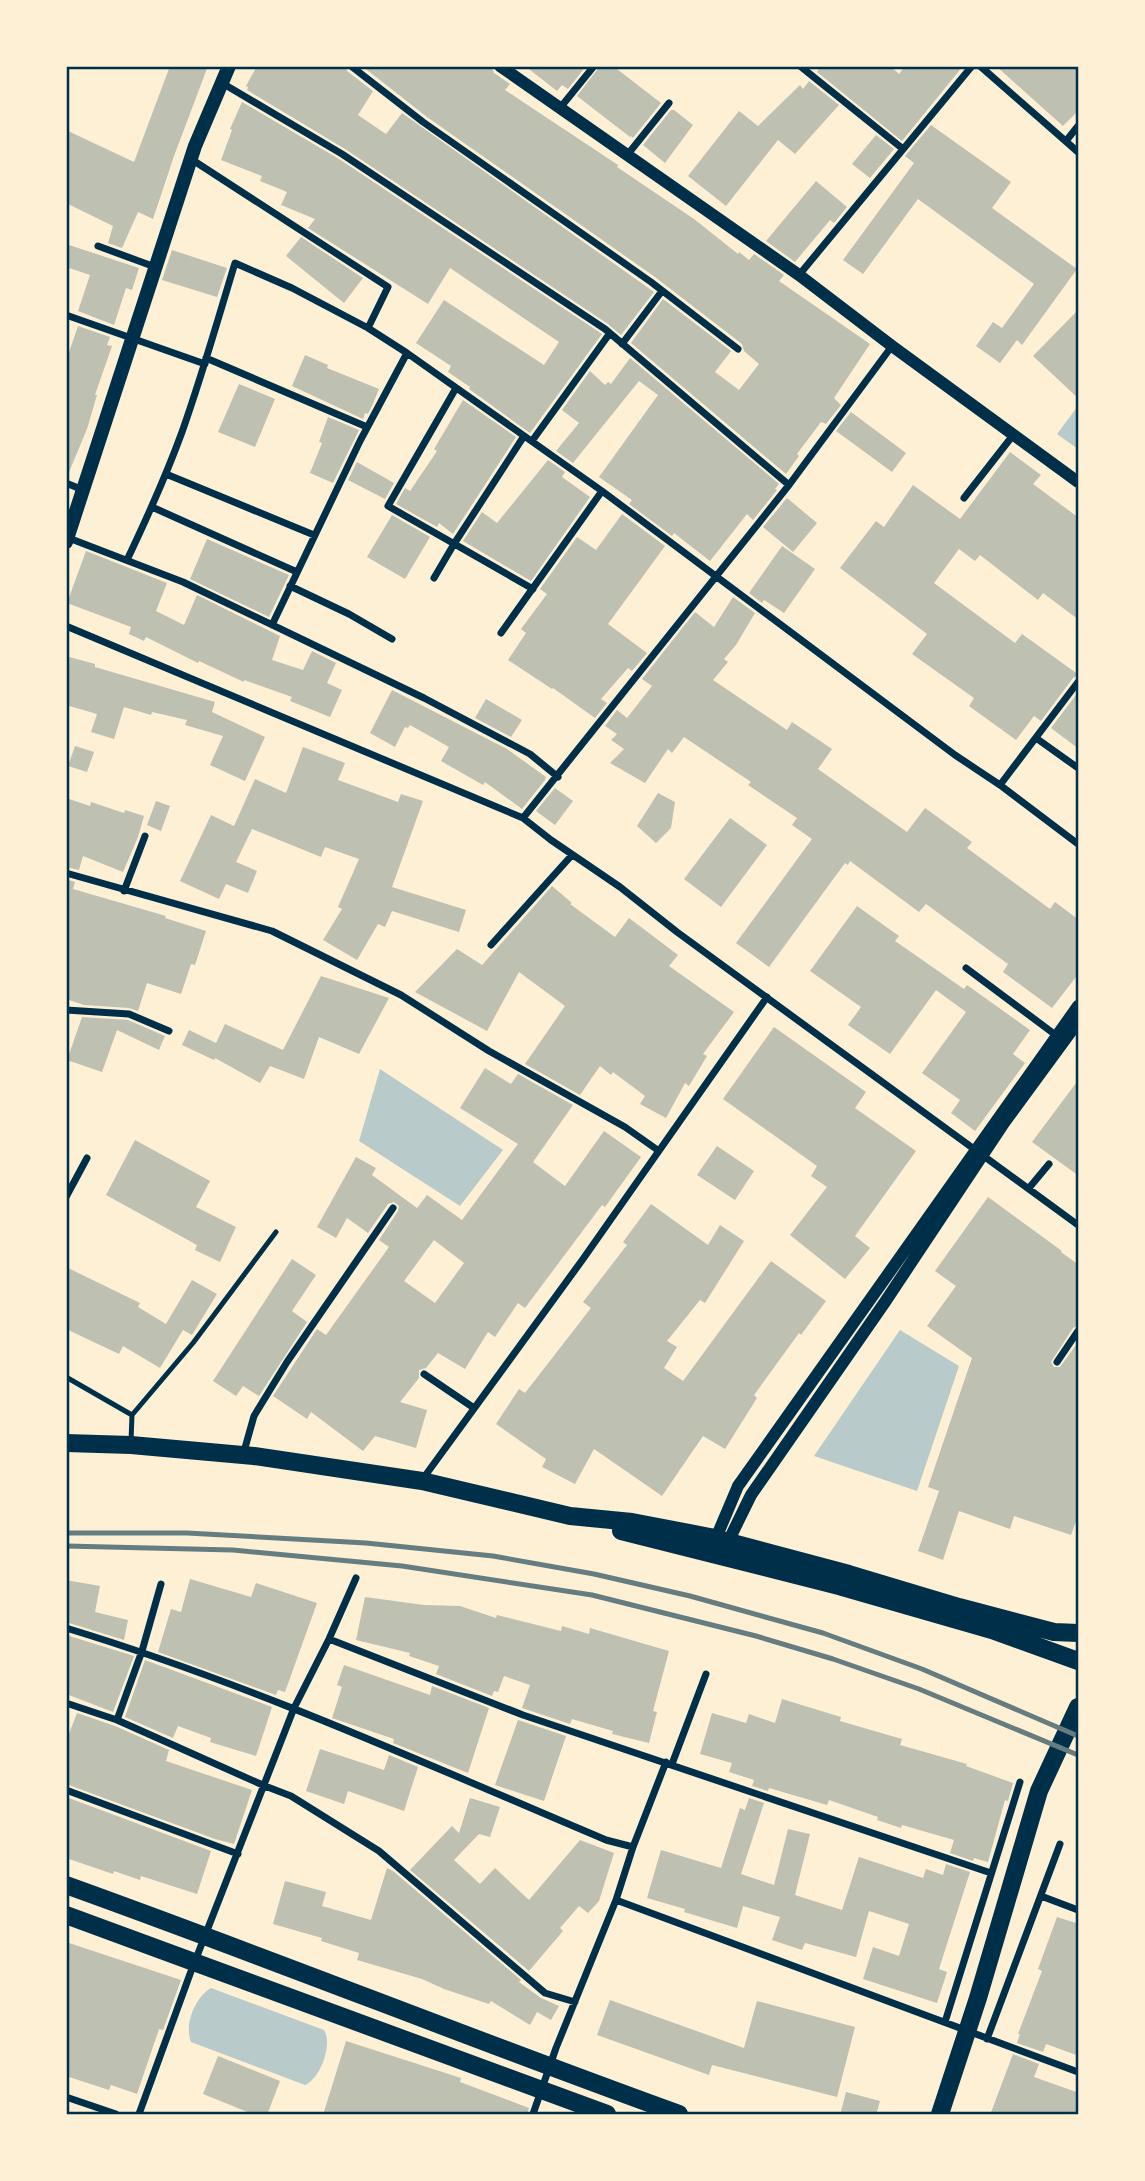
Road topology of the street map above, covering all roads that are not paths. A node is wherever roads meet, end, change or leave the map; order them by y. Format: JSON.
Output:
{"nodes":[{"id":1,"x":229,"y":66,"type":"edge"},
{"id":2,"x":351,"y":66,"type":"edge"},
{"id":3,"x":500,"y":66,"type":"edge"},
{"id":4,"x":594,"y":66,"type":"edge"},
{"id":5,"x":800,"y":66,"type":"edge"},
{"id":6,"x":972,"y":66,"type":"edge"},
{"id":7,"x":980,"y":66,"type":"edge"},
{"id":8,"x":221,"y":83,"type":"junction"},
{"id":9,"x":669,"y":103,"type":"dead end"},
{"id":10,"x":560,"y":108,"type":"junction"},
{"id":11,"x":1079,"y":126,"type":"edge"},
{"id":12,"x":1066,"y":141,"type":"junction"},
{"id":13,"x":903,"y":149,"type":"junction"},
{"id":14,"x":1079,"y":152,"type":"edge"},
{"id":15,"x":628,"y":154,"type":"junction"},
{"id":16,"x":191,"y":159,"type":"junction"},
{"id":17,"x":98,"y":246,"type":"dead end"},
{"id":18,"x":155,"y":267,"type":"junction"},
{"id":19,"x":799,"y":275,"type":"junction"},
{"id":20,"x":662,"y":291,"type":"junction"},
{"id":21,"x":66,"y":315,"type":"edge"},
{"id":22,"x":368,"y":328,"type":"junction"},
{"id":23,"x":610,"y":333,"type":"junction"},
{"id":24,"x":133,"y":337,"type":"junction"},
{"id":25,"x":622,"y":344,"type":"junction"},
{"id":26,"x":892,"y":346,"type":"junction"},
{"id":27,"x":738,"y":349,"type":"dead end"},
{"id":28,"x":407,"y":353,"type":"junction"},
{"id":29,"x":206,"y":361,"type":"junction"},
{"id":30,"x":456,"y":388,"type":"junction"},
{"id":31,"x":367,"y":427,"type":"junction"},
{"id":32,"x":1014,"y":434,"type":"junction"},
{"id":33,"x":524,"y":436,"type":"junction"},
{"id":34,"x":532,"y":441,"type":"junction"},
{"id":35,"x":166,"y":474,"type":"junction"},
{"id":36,"x":1079,"y":482,"type":"edge"},
{"id":37,"x":66,"y":483,"type":"edge"},
{"id":38,"x":789,"y":485,"type":"junction"},
{"id":39,"x":83,"y":490,"type":"junction"},
{"id":40,"x":602,"y":491,"type":"junction"},
{"id":41,"x":964,"y":498,"type":"dead end"},
{"id":42,"x":152,"y":507,"type":"junction"},
{"id":43,"x":314,"y":535,"type":"junction"},
{"id":44,"x":67,"y":538,"type":"edge"},
{"id":45,"x":454,"y":544,"type":"junction"},
{"id":46,"x":127,"y":560,"type":"junction"},
{"id":47,"x":297,"y":572,"type":"junction"},
{"id":48,"x":715,"y":575,"type":"junction"},
{"id":49,"x":434,"y":578,"type":"dead end"},
{"id":50,"x":290,"y":586,"type":"junction"},
{"id":51,"x":533,"y":589,"type":"junction"},
{"id":52,"x":66,"y":625,"type":"edge"},
{"id":53,"x":272,"y":625,"type":"junction"},
{"id":54,"x":501,"y":633,"type":"dead end"},
{"id":55,"x":391,"y":639,"type":"dead end"},
{"id":56,"x":1079,"y":682,"type":"edge"},
{"id":57,"x":1036,"y":738,"type":"junction"},
{"id":58,"x":1079,"y":768,"type":"edge"},
{"id":59,"x":558,"y":777,"type":"junction"},
{"id":60,"x":1000,"y":785,"type":"junction"},
{"id":61,"x":523,"y":818,"type":"junction"},
{"id":62,"x":145,"y":836,"type":"dead end"},
{"id":63,"x":1079,"y":844,"type":"edge"},
{"id":64,"x":572,"y":855,"type":"junction"},
{"id":65,"x":66,"y":873,"type":"edge"},
{"id":66,"x":124,"y":891,"type":"junction"},
{"id":67,"x":491,"y":945,"type":"dead end"},
{"id":68,"x":966,"y":968,"type":"dead end"},
{"id":69,"x":767,"y":997,"type":"junction"},
{"id":70,"x":1079,"y":1006,"type":"edge"},
{"id":71,"x":66,"y":1010,"type":"edge"},
{"id":72,"x":1079,"y":1023,"type":"edge"},
{"id":73,"x":169,"y":1031,"type":"dead end"},
{"id":74,"x":1057,"y":1036,"type":"junction"},
{"id":75,"x":659,"y":1151,"type":"junction"},
{"id":76,"x":979,"y":1152,"type":"junction"},
{"id":77,"x":88,"y":1158,"type":"dead end"},
{"id":78,"x":1049,"y":1164,"type":"dead end"},
{"id":79,"x":1029,"y":1188,"type":"junction"},
{"id":80,"x":66,"y":1197,"type":"edge"},
{"id":81,"x":393,"y":1208,"type":"dead end"},
{"id":82,"x":1079,"y":1225,"type":"edge"},
{"id":83,"x":276,"y":1232,"type":"dead end"},
{"id":84,"x":1079,"y":1331,"type":"edge"},
{"id":85,"x":1057,"y":1362,"type":"dead end"},
{"id":86,"x":424,"y":1374,"type":"dead end"},
{"id":87,"x":66,"y":1377,"type":"edge"},
{"id":88,"x":474,"y":1408,"type":"junction"},
{"id":89,"x":132,"y":1415,"type":"junction"},
{"id":90,"x":66,"y":1443,"type":"edge"},
{"id":91,"x":131,"y":1445,"type":"junction"},
{"id":92,"x":243,"y":1455,"type":"junction"},
{"id":93,"x":422,"y":1481,"type":"junction"},
{"id":94,"x":570,"y":1516,"type":"junction"},
{"id":95,"x":722,"y":1540,"type":"junction"},
{"id":96,"x":356,"y":1578,"type":"dead end"},
{"id":97,"x":160,"y":1584,"type":"dead end"},
{"id":98,"x":66,"y":1628,"type":"edge"},
{"id":99,"x":1079,"y":1633,"type":"edge"},
{"id":100,"x":329,"y":1639,"type":"junction"},
{"id":101,"x":142,"y":1651,"type":"junction"},
{"id":102,"x":1079,"y":1661,"type":"edge"},
{"id":103,"x":706,"y":1674,"type":"dead end"},
{"id":104,"x":66,"y":1703,"type":"edge"},
{"id":105,"x":1079,"y":1707,"type":"edge"},
{"id":106,"x":294,"y":1708,"type":"junction"},
{"id":107,"x":117,"y":1720,"type":"junction"},
{"id":108,"x":669,"y":1763,"type":"junction"},
{"id":109,"x":1020,"y":1782,"type":"dead end"},
{"id":110,"x":265,"y":1786,"type":"junction"},
{"id":111,"x":66,"y":1790,"type":"edge"},
{"id":112,"x":1060,"y":1844,"type":"dead end"},
{"id":113,"x":633,"y":1847,"type":"junction"},
{"id":114,"x":238,"y":1854,"type":"junction"},
{"id":115,"x":991,"y":1873,"type":"junction"},
{"id":116,"x":66,"y":1885,"type":"edge"},
{"id":117,"x":1041,"y":1896,"type":"junction"},
{"id":118,"x":616,"y":1900,"type":"junction"},
{"id":119,"x":1079,"y":1910,"type":"edge"},
{"id":120,"x":66,"y":1915,"type":"edge"},
{"id":121,"x":206,"y":1935,"type":"junction"},
{"id":122,"x":195,"y":1962,"type":"junction"},
{"id":123,"x":575,"y":2002,"type":"junction"},
{"id":124,"x":944,"y":2022,"type":"junction"},
{"id":125,"x":967,"y":2031,"type":"junction"},
{"id":126,"x":987,"y":2039,"type":"junction"},
{"id":127,"x":549,"y":2067,"type":"junction"},
{"id":128,"x":1079,"y":2072,"type":"edge"},
{"id":129,"x":541,"y":2091,"type":"junction"},
{"id":130,"x":66,"y":2097,"type":"edge"},
{"id":131,"x":116,"y":2115,"type":"edge"},
{"id":132,"x":139,"y":2115,"type":"edge"},
{"id":133,"x":533,"y":2115,"type":"edge"},
{"id":134,"x":607,"y":2115,"type":"edge"},
{"id":135,"x":679,"y":2115,"type":"edge"},
{"id":136,"x":940,"y":2115,"type":"edge"}],
"edges":[{"from":1,"to":8,"type":"main road"},
{"from":2,"to":20,"type":"street"},
{"from":3,"to":10,"type":"street"},
{"from":4,"to":10,"type":"street"},
{"from":5,"to":13,"type":"street"},
{"from":6,"to":13,"type":"street"},
{"from":7,"to":12,"type":"street"},
{"from":8,"to":16,"type":"main road"},
{"from":8,"to":23,"type":"street"},
{"from":9,"to":15,"type":"street"},
{"from":10,"to":15,"type":"street"},
{"from":11,"to":12,"type":"street"},
{"from":12,"to":14,"type":"street"},
{"from":13,"to":19,"type":"street"},
{"from":15,"to":19,"type":"street"},
{"from":16,"to":18,"type":"main road"},
{"from":16,"to":22,"type":"street"},
{"from":17,"to":18,"type":"street"},
{"from":18,"to":24,"type":"main road"},
{"from":19,"to":26,"type":"street"},
{"from":20,"to":25,"type":"street"},
{"from":20,"to":27,"type":"street"},
{"from":21,"to":24,"type":"street"},
{"from":22,"to":28,"type":"street"},
{"from":22,"to":29,"type":"street"},
{"from":23,"to":25,"type":"street"},
{"from":23,"to":34,"type":"street"},
{"from":24,"to":29,"type":"street"},
{"from":24,"to":39,"type":"main road"},
{"from":25,"to":38,"type":"street"},
{"from":26,"to":32,"type":"street"},
{"from":26,"to":38,"type":"street"},
{"from":28,"to":30,"type":"street"},
{"from":28,"to":31,"type":"street"},
{"from":29,"to":31,"type":"street"},
{"from":29,"to":35,"type":"street"},
{"from":30,"to":33,"type":"street"},
{"from":30,"to":45,"type":"street"},
{"from":31,"to":43,"type":"street"},
{"from":32,"to":36,"type":"street"},
{"from":32,"to":41,"type":"street"},
{"from":33,"to":34,"type":"street"},
{"from":33,"to":45,"type":"street"},
{"from":34,"to":40,"type":"street"},
{"from":35,"to":42,"type":"street"},
{"from":35,"to":43,"type":"street"},
{"from":37,"to":39,"type":"street"},
{"from":38,"to":48,"type":"street"},
{"from":39,"to":44,"type":"main road"},
{"from":40,"to":48,"type":"street"},
{"from":40,"to":51,"type":"street"},
{"from":42,"to":46,"type":"street"},
{"from":42,"to":47,"type":"street"},
{"from":43,"to":47,"type":"street"},
{"from":44,"to":46,"type":"street"},
{"from":45,"to":49,"type":"street"},
{"from":45,"to":51,"type":"street"},
{"from":46,"to":53,"type":"street"},
{"from":47,"to":50,"type":"street"},
{"from":48,"to":59,"type":"street"},
{"from":48,"to":60,"type":"street"},
{"from":50,"to":53,"type":"street"},
{"from":50,"to":55,"type":"street"},
{"from":51,"to":54,"type":"street"},
{"from":52,"to":61,"type":"street"},
{"from":53,"to":59,"type":"street"},
{"from":56,"to":57,"type":"street"},
{"from":57,"to":58,"type":"street"},
{"from":57,"to":60,"type":"street"},
{"from":59,"to":61,"type":"street"},
{"from":60,"to":63,"type":"street"},
{"from":61,"to":64,"type":"street"},
{"from":62,"to":66,"type":"street"},
{"from":64,"to":67,"type":"street"},
{"from":64,"to":69,"type":"street"},
{"from":65,"to":66,"type":"street"},
{"from":66,"to":75,"type":"street"},
{"from":68,"to":74,"type":"street"},
{"from":69,"to":75,"type":"street"},
{"from":69,"to":76,"type":"street"},
{"from":70,"to":74,"type":"street"},
{"from":71,"to":73,"type":"street"},
{"from":72,"to":76,"type":"street"},
{"from":74,"to":76,"type":"street"},
{"from":75,"to":88,"type":"street"},
{"from":76,"to":79,"type":"street"},
{"from":76,"to":95,"type":"street"},
{"from":77,"to":80,"type":"street"},
{"from":78,"to":79,"type":"street"},
{"from":79,"to":82,"type":"street"},
{"from":81,"to":92,"type":"street"},
{"from":83,"to":89,"type":"lane"},
{"from":84,"to":85,"type":"street"},
{"from":86,"to":88,"type":"street"},
{"from":87,"to":89,"type":"lane"},
{"from":88,"to":93,"type":"street"},
{"from":89,"to":91,"type":"lane"},
{"from":90,"to":91,"type":"main road"},
{"from":91,"to":92,"type":"main road"},
{"from":92,"to":93,"type":"main road"},
{"from":93,"to":94,"type":"main road"},
{"from":94,"to":95,"type":"main road"},
{"from":94,"to":102,"type":"main road"},
{"from":95,"to":99,"type":"main road"},
{"from":96,"to":100,"type":"street"},
{"from":97,"to":101,"type":"street"},
{"from":98,"to":101,"type":"street"},
{"from":100,"to":106,"type":"street"},
{"from":100,"to":108,"type":"street"},
{"from":101,"to":106,"type":"street"},
{"from":101,"to":107,"type":"street"},
{"from":103,"to":108,"type":"street"},
{"from":104,"to":107,"type":"street"},
{"from":105,"to":125,"type":"main road"},
{"from":106,"to":110,"type":"street"},
{"from":106,"to":113,"type":"street"},
{"from":107,"to":110,"type":"street"},
{"from":108,"to":113,"type":"street"},
{"from":108,"to":115,"type":"street"},
{"from":109,"to":115,"type":"street"},
{"from":110,"to":114,"type":"street"},
{"from":110,"to":123,"type":"street"},
{"from":111,"to":114,"type":"street"},
{"from":112,"to":117,"type":"street"},
{"from":113,"to":118,"type":"street"},
{"from":114,"to":121,"type":"street"},
{"from":115,"to":124,"type":"street"},
{"from":116,"to":121,"type":"main road"},
{"from":117,"to":119,"type":"street"},
{"from":117,"to":126,"type":"street"},
{"from":118,"to":123,"type":"street"},
{"from":118,"to":124,"type":"street"},
{"from":120,"to":122,"type":"main road"},
{"from":121,"to":122,"type":"street"},
{"from":121,"to":127,"type":"main road"},
{"from":122,"to":129,"type":"main road"},
{"from":122,"to":132,"type":"street"},
{"from":123,"to":127,"type":"street"},
{"from":124,"to":125,"type":"street"},
{"from":125,"to":126,"type":"street"},
{"from":125,"to":136,"type":"main road"},
{"from":126,"to":128,"type":"street"},
{"from":127,"to":129,"type":"street"},
{"from":127,"to":135,"type":"main road"},
{"from":129,"to":133,"type":"street"},
{"from":129,"to":134,"type":"main road"},
{"from":130,"to":131,"type":"street"}]}
